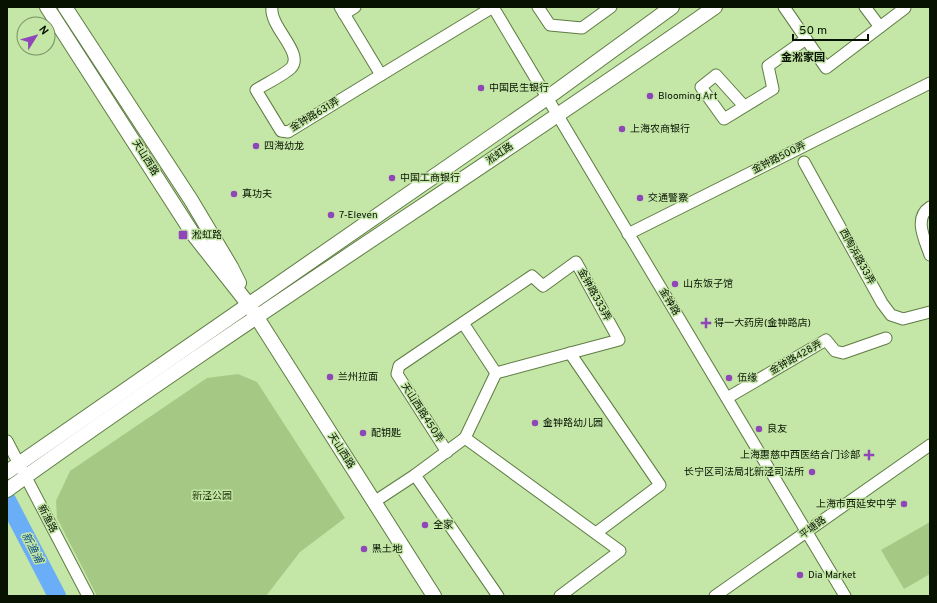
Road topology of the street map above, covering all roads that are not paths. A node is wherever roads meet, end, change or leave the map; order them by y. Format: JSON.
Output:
{"nodes":[{"id":1,"x":47,"y":7,"type":"edge"},
{"id":2,"x":65,"y":7,"type":"edge"},
{"id":3,"x":272,"y":7,"type":"edge"},
{"id":4,"x":355,"y":7,"type":"edge"},
{"id":5,"x":493,"y":7,"type":"edge"},
{"id":6,"x":538,"y":7,"type":"edge"},
{"id":7,"x":611,"y":7,"type":"edge"},
{"id":8,"x":672,"y":7,"type":"edge"},
{"id":9,"x":715,"y":7,"type":"edge"},
{"id":10,"x":784,"y":7,"type":"edge"},
{"id":11,"x":865,"y":7,"type":"edge"},
{"id":12,"x":905,"y":7,"type":"edge"},
{"id":13,"x":342,"y":10,"type":"edge"},
{"id":14,"x":880,"y":27,"type":"junction"},
{"id":15,"x":806,"y":39,"type":"junction"},
{"id":16,"x":381,"y":75,"type":"junction"},
{"id":17,"x":930,"y":84,"type":"edge"},
{"id":18,"x":547,"y":98,"type":"junction"},
{"id":19,"x":744,"y":106,"type":"dead end"},
{"id":20,"x":557,"y":116,"type":"junction"},
{"id":21,"x":804,"y":162,"type":"dead end"},
{"id":22,"x":930,"y":207,"type":"edge"},
{"id":23,"x":628,"y":234,"type":"junction"},
{"id":24,"x":930,"y":255,"type":"edge"},
{"id":25,"x":253,"y":311,"type":"junction"},
{"id":26,"x":930,"y":312,"type":"edge"},
{"id":27,"x":463,"y":323,"type":"junction"},
{"id":28,"x":886,"y":338,"type":"dead end"},
{"id":29,"x":570,"y":353,"type":"junction"},
{"id":30,"x":496,"y":373,"type":"junction"},
{"id":31,"x":727,"y":398,"type":"junction"},
{"id":32,"x":465,"y":438,"type":"junction"},
{"id":33,"x":7,"y":441,"type":"edge"},
{"id":34,"x":930,"y":445,"type":"edge"},
{"id":35,"x":447,"y":452,"type":"junction"},
{"id":36,"x":22,"y":470,"type":"junction"},
{"id":37,"x":7,"y":472,"type":"edge"},
{"id":38,"x":415,"y":475,"type":"junction"},
{"id":39,"x":10,"y":488,"type":"edge"},
{"id":40,"x":374,"y":502,"type":"junction"},
{"id":41,"x":807,"y":532,"type":"junction"},
{"id":42,"x":596,"y":533,"type":"junction"},
{"id":43,"x":88,"y":596,"type":"edge"},
{"id":44,"x":434,"y":596,"type":"edge"},
{"id":45,"x":498,"y":596,"type":"edge"},
{"id":46,"x":560,"y":596,"type":"edge"},
{"id":47,"x":715,"y":596,"type":"edge"},
{"id":48,"x":845,"y":596,"type":"edge"}],
"edges":[{"from":1,"to":25,"type":"main road","name":"天山西路"},
{"from":2,"to":25,"type":"main road","name":"天山西路"},
{"from":3,"to":16,"type":"street","name":"金钟路631弄"},
{"from":4,"to":13,"type":"street"},
{"from":5,"to":16,"type":"street","name":"金钟路631弄"},
{"from":5,"to":18,"type":"street","name":"金钟路"},
{"from":6,"to":7,"type":"street"},
{"from":8,"to":18,"type":"main road","name":"淞虹路"},
{"from":9,"to":20,"type":"main road","name":"淞虹路"},
{"from":10,"to":15,"type":"street"},
{"from":11,"to":14,"type":"street"},
{"from":12,"to":14,"type":"street"},
{"from":13,"to":16,"type":"street"},
{"from":14,"to":15,"type":"street"},
{"from":15,"to":19,"type":"street"},
{"from":17,"to":23,"type":"street","name":"金钟路500弄"},
{"from":18,"to":20,"type":"street","name":"金钟路"},
{"from":18,"to":25,"type":"main road","name":"淞虹路"},
{"from":20,"to":23,"type":"street","name":"金钟路"},
{"from":20,"to":25,"type":"main road","name":"淞虹路"},
{"from":21,"to":26,"type":"street","name":"西陶浜路33弄"},
{"from":22,"to":24,"type":"street"},
{"from":23,"to":31,"type":"street","name":"金钟路"},
{"from":25,"to":36,"type":"main road","name":"淞虹路"},
{"from":25,"to":40,"type":"main road","name":"天山西路"},
{"from":27,"to":29,"type":"street","name":"金钟路333弄"},
{"from":27,"to":30,"type":"street"},
{"from":27,"to":35,"type":"street","name":"天山西路450弄"},
{"from":28,"to":31,"type":"street","name":"金钟路428弄"},
{"from":29,"to":30,"type":"street","name":"金钟路333弄"},
{"from":29,"to":42,"type":"street"},
{"from":30,"to":32,"type":"street","name":"天山西路450弄"},
{"from":31,"to":41,"type":"street","name":"金钟路"},
{"from":32,"to":35,"type":"street","name":"天山西路450弄"},
{"from":32,"to":42,"type":"street"},
{"from":33,"to":36,"type":"street","name":"新渔路"},
{"from":34,"to":41,"type":"street","name":"平塘路"},
{"from":35,"to":38,"type":"street","name":"天山西路450弄"},
{"from":36,"to":37,"type":"main road","name":"淞虹路"},
{"from":36,"to":39,"type":"main road","name":"淞虹路"},
{"from":36,"to":43,"type":"street","name":"新渔路"},
{"from":38,"to":40,"type":"street","name":"天山西路450弄"},
{"from":38,"to":45,"type":"street"},
{"from":40,"to":44,"type":"main road","name":"天山西路"},
{"from":41,"to":47,"type":"street","name":"平塘路"},
{"from":41,"to":48,"type":"street","name":"金钟路"},
{"from":42,"to":46,"type":"street"}]}
